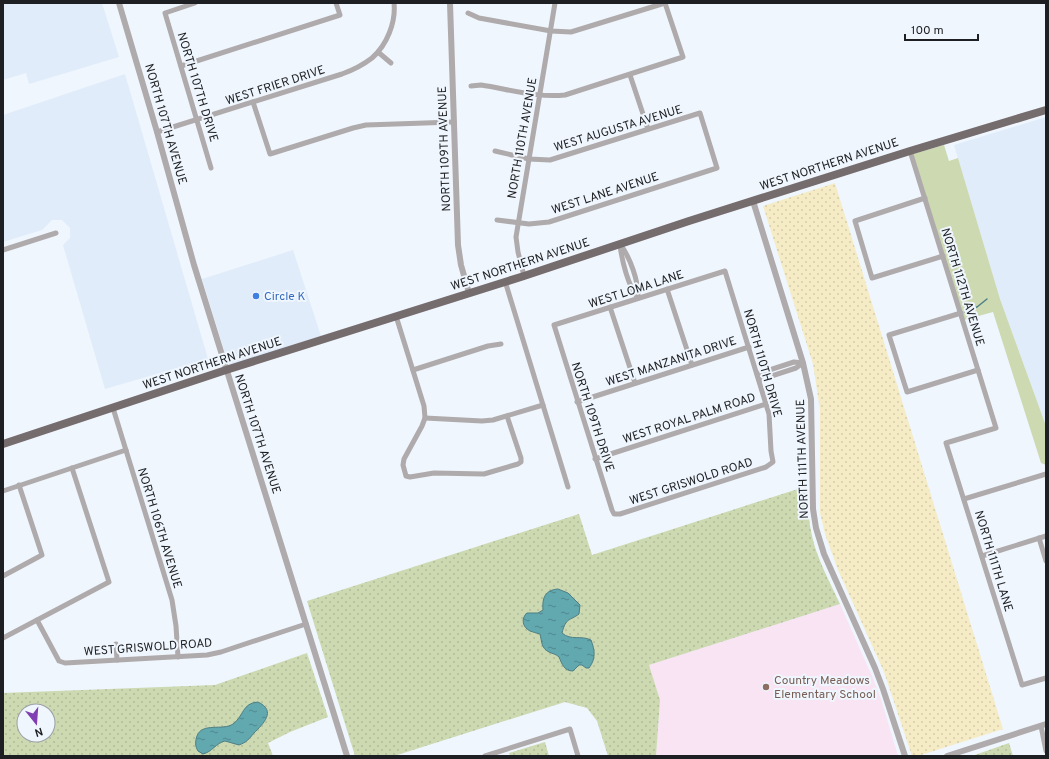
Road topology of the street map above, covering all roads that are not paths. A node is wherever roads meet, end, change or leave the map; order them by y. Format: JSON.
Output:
{"nodes":[{"id":1,"x":119,"y":3,"type":"edge"},
{"id":2,"x":195,"y":3,"type":"edge"},
{"id":3,"x":336,"y":3,"type":"edge"},
{"id":4,"x":394,"y":3,"type":"edge"},
{"id":5,"x":450,"y":3,"type":"edge"},
{"id":6,"x":556,"y":3,"type":"edge"},
{"id":7,"x":665,"y":3,"type":"edge"},
{"id":8,"x":468,"y":14,"type":"dead end"},
{"id":9,"x":551,"y":31,"type":"junction"},
{"id":10,"x":378,"y":52,"type":"junction"},
{"id":11,"x":391,"y":63,"type":"dead end"},
{"id":12,"x":181,"y":66,"type":"junction"},
{"id":13,"x":630,"y":74,"type":"junction"},
{"id":14,"x":471,"y":86,"type":"dead end"},
{"id":15,"x":540,"y":94,"type":"junction"},
{"id":16,"x":253,"y":102,"type":"junction"},
{"id":17,"x":1046,"y":110,"type":"edge"},
{"id":18,"x":197,"y":120,"type":"junction"},
{"id":19,"x":454,"y":122,"type":"junction"},
{"id":20,"x":648,"y":129,"type":"junction"},
{"id":21,"x":157,"y":132,"type":"junction"},
{"id":22,"x":495,"y":151,"type":"dead end"},
{"id":23,"x":910,"y":151,"type":"junction"},
{"id":24,"x":528,"y":159,"type":"junction"},
{"id":25,"x":211,"y":168,"type":"dead end"},
{"id":26,"x":717,"y":168,"type":"joint"},
{"id":27,"x":925,"y":198,"type":"junction"},
{"id":28,"x":753,"y":201,"type":"junction"},
{"id":29,"x":497,"y":220,"type":"dead end"},
{"id":30,"x":518,"y":223,"type":"junction"},
{"id":31,"x":56,"y":233,"type":"dead end"},
{"id":32,"x":620,"y":244,"type":"junction"},
{"id":33,"x":3,"y":250,"type":"edge"},
{"id":34,"x":943,"y":256,"type":"junction"},
{"id":35,"x":725,"y":271,"type":"joint"},
{"id":36,"x":524,"y":276,"type":"junction"},
{"id":37,"x":505,"y":282,"type":"junction"},
{"id":38,"x":667,"y":289,"type":"junction"},
{"id":39,"x":468,"y":293,"type":"junction"},
{"id":40,"x":638,"y":298,"type":"junction"},
{"id":41,"x":610,"y":307,"type":"junction"},
{"id":42,"x":960,"y":313,"type":"junction"},
{"id":43,"x":396,"y":316,"type":"junction"},
{"id":44,"x":554,"y":325,"type":"joint"},
{"id":45,"x":501,"y":344,"type":"dead end"},
{"id":46,"x":749,"y":347,"type":"junction"},
{"id":47,"x":804,"y":363,"type":"junction"},
{"id":48,"x":692,"y":365,"type":"junction"},
{"id":49,"x":226,"y":370,"type":"junction"},
{"id":50,"x":413,"y":370,"type":"junction"},
{"id":51,"x":978,"y":370,"type":"junction"},
{"id":52,"x":758,"y":377,"type":"junction"},
{"id":53,"x":635,"y":383,"type":"junction"},
{"id":54,"x":577,"y":402,"type":"junction"},
{"id":55,"x":766,"y":404,"type":"junction"},
{"id":56,"x":543,"y":405,"type":"junction"},
{"id":57,"x":113,"y":408,"type":"junction"},
{"id":58,"x":507,"y":416,"type":"junction"},
{"id":59,"x":425,"y":418,"type":"junction"},
{"id":60,"x":946,"y":443,"type":"joint"},
{"id":61,"x":3,"y":444,"type":"edge"},
{"id":62,"x":126,"y":450,"type":"junction"},
{"id":63,"x":595,"y":459,"type":"junction"},
{"id":64,"x":773,"y":462,"type":"joint"},
{"id":65,"x":72,"y":468,"type":"junction"},
{"id":66,"x":1046,"y":474,"type":"edge"},
{"id":67,"x":20,"y":485,"type":"junction"},
{"id":68,"x":568,"y":487,"type":"dead end"},
{"id":69,"x":3,"y":490,"type":"edge"},
{"id":70,"x":964,"y":499,"type":"junction"},
{"id":71,"x":614,"y":514,"type":"joint"},
{"id":72,"x":1046,"y":536,"type":"edge"},
{"id":73,"x":1039,"y":538,"type":"junction"},
{"id":74,"x":982,"y":556,"type":"junction"},
{"id":75,"x":1046,"y":561,"type":"edge"},
{"id":76,"x":3,"y":576,"type":"edge"},
{"id":77,"x":37,"y":620,"type":"junction"},
{"id":78,"x":306,"y":624,"type":"junction"},
{"id":79,"x":3,"y":638,"type":"edge"},
{"id":80,"x":116,"y":644,"type":"dead end"},
{"id":81,"x":178,"y":657,"type":"junction"},
{"id":82,"x":117,"y":660,"type":"junction"},
{"id":83,"x":1046,"y":678,"type":"edge"},
{"id":84,"x":1044,"y":725,"type":"edge"},
{"id":85,"x":1046,"y":751,"type":"edge"},
{"id":86,"x":347,"y":756,"type":"edge"},
{"id":87,"x":485,"y":756,"type":"edge"},
{"id":88,"x":578,"y":756,"type":"edge"},
{"id":89,"x":905,"y":756,"type":"edge"},
{"id":90,"x":947,"y":756,"type":"edge"}],
"edges":[{"from":1,"to":21,"type":"street","name":"NORTH 107TH AVENUE"},
{"from":2,"to":12,"type":"street","name":"NORTH 107TH DRIVE"},
{"from":3,"to":12,"type":"street"},
{"from":4,"to":10,"type":"street"},
{"from":5,"to":19,"type":"street","name":"NORTH 109TH AVENUE"},
{"from":6,"to":9,"type":"street","name":"NORTH 110TH AVENUE"},
{"from":7,"to":9,"type":"street"},
{"from":7,"to":13,"type":"street"},
{"from":8,"to":9,"type":"street"},
{"from":9,"to":15,"type":"street","name":"NORTH 110TH AVENUE"},
{"from":10,"to":11,"type":"street"},
{"from":10,"to":16,"type":"street","name":"WEST FRIER DRIVE"},
{"from":12,"to":18,"type":"street","name":"NORTH 107TH DRIVE"},
{"from":13,"to":15,"type":"street"},
{"from":13,"to":20,"type":"street"},
{"from":14,"to":15,"type":"street"},
{"from":15,"to":24,"type":"street","name":"NORTH 110TH AVENUE"},
{"from":16,"to":18,"type":"street","name":"WEST FRIER DRIVE"},
{"from":16,"to":19,"type":"street"},
{"from":17,"to":23,"type":"main road","name":"WEST NORTHERN AVENUE"},
{"from":18,"to":21,"type":"street","name":"WEST FRIER DRIVE"},
{"from":18,"to":25,"type":"street","name":"NORTH 107TH DRIVE"},
{"from":19,"to":39,"type":"street","name":"NORTH 109TH AVENUE"},
{"from":20,"to":24,"type":"street","name":"WEST AUGUSTA AVENUE"},
{"from":20,"to":26,"type":"street","name":"WEST AUGUSTA AVENUE"},
{"from":21,"to":49,"type":"street","name":"NORTH 107TH AVENUE"},
{"from":22,"to":24,"type":"street","name":"WEST AUGUSTA AVENUE"},
{"from":23,"to":27,"type":"street","name":"NORTH 112TH AVENUE"},
{"from":23,"to":28,"type":"main road","name":"WEST NORTHERN AVENUE"},
{"from":24,"to":30,"type":"street","name":"NORTH 110TH AVENUE"},
{"from":26,"to":30,"type":"street","name":"WEST LANE AVENUE"},
{"from":27,"to":34,"type":"street","name":"NORTH 112TH AVENUE"},
{"from":27,"to":34,"type":"street"},
{"from":28,"to":32,"type":"main road","name":"WEST NORTHERN AVENUE"},
{"from":28,"to":47,"type":"street","name":"NORTH 111TH AVENUE"},
{"from":29,"to":30,"type":"street","name":"WEST LANE AVENUE"},
{"from":30,"to":36,"type":"street","name":"NORTH 110TH AVENUE"},
{"from":31,"to":33,"type":"street"},
{"from":32,"to":36,"type":"main road","name":"WEST NORTHERN AVENUE"},
{"from":32,"to":40,"type":"street"},
{"from":34,"to":42,"type":"street","name":"NORTH 112TH AVENUE"},
{"from":35,"to":38,"type":"street","name":"WEST LOMA LANE"},
{"from":35,"to":46,"type":"street","name":"NORTH 110TH DRIVE"},
{"from":36,"to":37,"type":"main road","name":"WEST NORTHERN AVENUE"},
{"from":37,"to":39,"type":"main road","name":"WEST NORTHERN AVENUE"},
{"from":37,"to":56,"type":"street"},
{"from":38,"to":40,"type":"street","name":"WEST LOMA LANE"},
{"from":38,"to":48,"type":"street"},
{"from":39,"to":43,"type":"main road","name":"WEST NORTHERN AVENUE"},
{"from":40,"to":41,"type":"street","name":"WEST LOMA LANE"},
{"from":41,"to":44,"type":"street","name":"WEST LOMA LANE"},
{"from":41,"to":53,"type":"street"},
{"from":42,"to":51,"type":"street","name":"NORTH 112TH AVENUE"},
{"from":42,"to":51,"type":"street"},
{"from":43,"to":49,"type":"main road","name":"WEST NORTHERN AVENUE"},
{"from":43,"to":50,"type":"street"},
{"from":44,"to":54,"type":"street","name":"NORTH 109TH DRIVE"},
{"from":45,"to":50,"type":"street"},
{"from":46,"to":48,"type":"street","name":"WEST MANZANITA DRIVE"},
{"from":46,"to":52,"type":"street","name":"NORTH 110TH DRIVE"},
{"from":47,"to":52,"type":"street"},
{"from":47,"to":89,"type":"street","name":"NORTH 111TH AVENUE"},
{"from":48,"to":53,"type":"street","name":"WEST MANZANITA DRIVE"},
{"from":49,"to":57,"type":"main road","name":"WEST NORTHERN AVENUE"},
{"from":49,"to":78,"type":"street","name":"NORTH 107TH AVENUE"},
{"from":50,"to":59,"type":"street"},
{"from":51,"to":60,"type":"street","name":"NORTH 112TH AVENUE"},
{"from":52,"to":55,"type":"street","name":"NORTH 110TH DRIVE"},
{"from":53,"to":54,"type":"street","name":"WEST MANZANITA DRIVE"},
{"from":54,"to":63,"type":"street","name":"NORTH 109TH DRIVE"},
{"from":55,"to":63,"type":"street","name":"WEST ROYAL PALM ROAD"},
{"from":55,"to":64,"type":"street","name":"NORTH 110TH DRIVE"},
{"from":56,"to":58,"type":"street"},
{"from":56,"to":68,"type":"street"},
{"from":57,"to":61,"type":"main road","name":"WEST NORTHERN AVENUE"},
{"from":57,"to":62,"type":"street","name":"NORTH 106TH AVENUE"},
{"from":58,"to":59,"type":"street"},
{"from":58,"to":59,"type":"street"},
{"from":60,"to":70,"type":"street","name":"NORTH 111TH LANE"},
{"from":62,"to":65,"type":"street"},
{"from":62,"to":81,"type":"street","name":"NORTH 106TH AVENUE"},
{"from":63,"to":71,"type":"street","name":"NORTH 109TH DRIVE"},
{"from":64,"to":71,"type":"street","name":"WEST GRISWOLD ROAD"},
{"from":65,"to":67,"type":"street"},
{"from":65,"to":77,"type":"street"},
{"from":66,"to":70,"type":"street"},
{"from":67,"to":69,"type":"street"},
{"from":67,"to":76,"type":"street"},
{"from":70,"to":74,"type":"street","name":"NORTH 111TH LANE"},
{"from":72,"to":73,"type":"street"},
{"from":73,"to":74,"type":"street"},
{"from":73,"to":75,"type":"street"},
{"from":74,"to":83,"type":"street","name":"NORTH 111TH LANE"},
{"from":77,"to":79,"type":"street"},
{"from":77,"to":82,"type":"street","name":"WEST GRISWOLD ROAD"},
{"from":78,"to":81,"type":"street","name":"WEST GRISWOLD ROAD"},
{"from":78,"to":86,"type":"street","name":"NORTH 107TH AVENUE"},
{"from":80,"to":82,"type":"street"},
{"from":81,"to":82,"type":"street","name":"WEST GRISWOLD ROAD"},
{"from":84,"to":85,"type":"street"},
{"from":84,"to":90,"type":"street"},
{"from":87,"to":88,"type":"street"}]}
